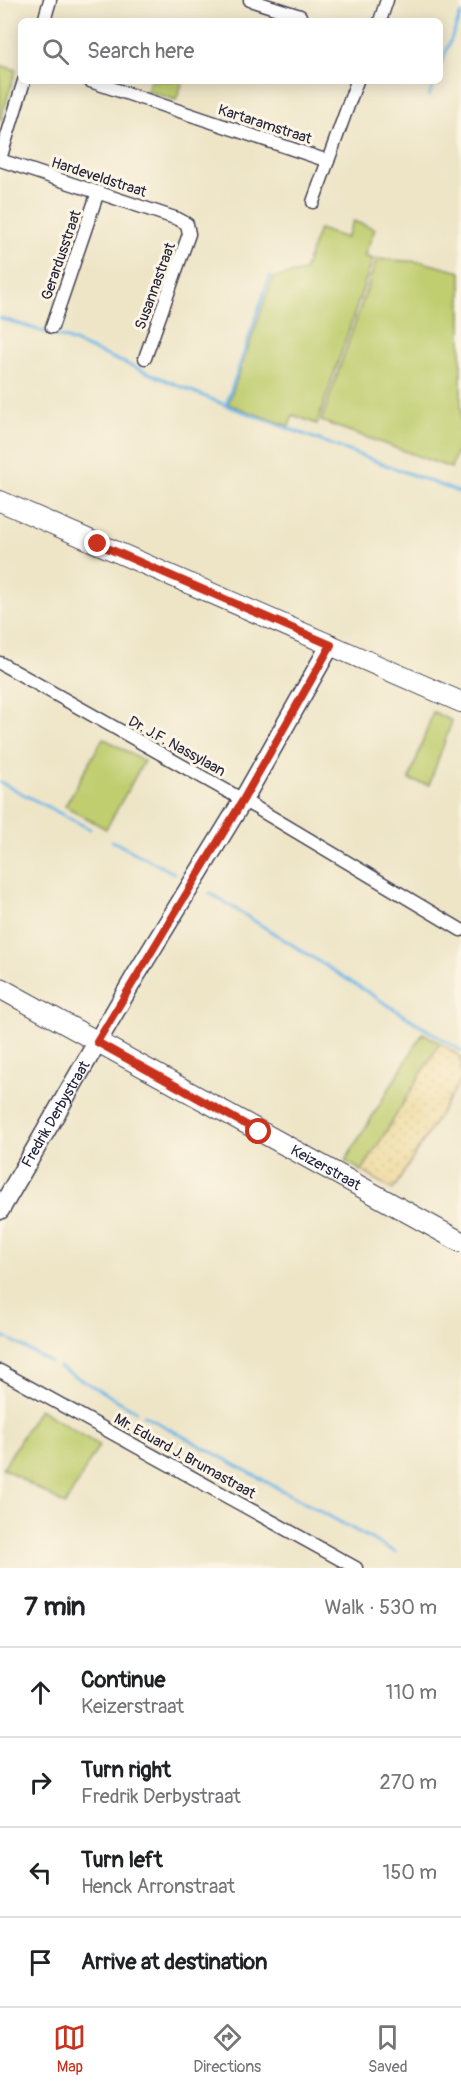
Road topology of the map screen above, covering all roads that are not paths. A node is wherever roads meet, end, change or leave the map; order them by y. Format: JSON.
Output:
{"nodes":[{"id":1,"x":50,"y":0,"type":"edge"},
{"id":2,"x":250,"y":0,"type":"edge"},
{"id":3,"x":387,"y":0,"type":"edge"},
{"id":4,"x":300,"y":16,"type":"dead end"},
{"id":5,"x":45,"y":18,"type":"edge"},
{"id":6,"x":381,"y":18,"type":"edge"},
{"id":7,"x":23,"y":84,"type":"edge"},
{"id":8,"x":99,"y":84,"type":"edge"},
{"id":9,"x":356,"y":84,"type":"edge"},
{"id":10,"x":0,"y":159,"type":"edge"},
{"id":11,"x":328,"y":160,"type":"junction"},
{"id":12,"x":98,"y":192,"type":"junction"},
{"id":13,"x":313,"y":202,"type":"dead end"},
{"id":14,"x":188,"y":224,"type":"joint"},
{"id":15,"x":52,"y":327,"type":"dead end"},
{"id":16,"x":145,"y":358,"type":"dead end"},
{"id":17,"x":0,"y":501,"type":"edge"},
{"id":18,"x":331,"y":645,"type":"junction"},
{"id":19,"x":0,"y":663,"type":"edge"},
{"id":20,"x":461,"y":702,"type":"edge"},
{"id":21,"x":243,"y":800,"type":"junction"},
{"id":22,"x":461,"y":930,"type":"edge"},
{"id":23,"x":0,"y":988,"type":"edge"},
{"id":24,"x":97,"y":1042,"type":"junction"},
{"id":25,"x":0,"y":1210,"type":"edge"},
{"id":26,"x":461,"y":1242,"type":"edge"},
{"id":27,"x":0,"y":1371,"type":"edge"},
{"id":28,"x":356,"y":1568,"type":"edge"}],
"edges":[{"from":1,"to":5,"type":"street"},
{"from":2,"to":4,"type":"street"},
{"from":3,"to":6,"type":"street"},
{"from":7,"to":10,"type":"street"},
{"from":8,"to":11,"type":"street","name":"Kartaramstraat"},
{"from":9,"to":11,"type":"street"},
{"from":10,"to":12,"type":"street","name":"Hardeveldstraat"},
{"from":11,"to":13,"type":"street"},
{"from":12,"to":14,"type":"street","name":"Hardeveldstraat"},
{"from":12,"to":15,"type":"street","name":"Gerardusstraat"},
{"from":14,"to":16,"type":"street","name":"Susannastraat"},
{"from":17,"to":18,"type":"main road"},
{"from":18,"to":20,"type":"main road"},
{"from":18,"to":21,"type":"main road","name":"Fredrik Derbystraat"},
{"from":19,"to":21,"type":"street","name":"Dr. J.F. Nassylaan"},
{"from":21,"to":22,"type":"street","name":"Dr. J.F. Nassylaan"},
{"from":21,"to":24,"type":"main road","name":"Fredrik Derbystraat"},
{"from":23,"to":24,"type":"main road","name":"Keizerstraat"},
{"from":24,"to":25,"type":"main road","name":"Fredrik Derbystraat"},
{"from":24,"to":26,"type":"main road","name":"Keizerstraat"},
{"from":27,"to":28,"type":"street","name":"Mr. Eduard J. Brumastraat"}]}
